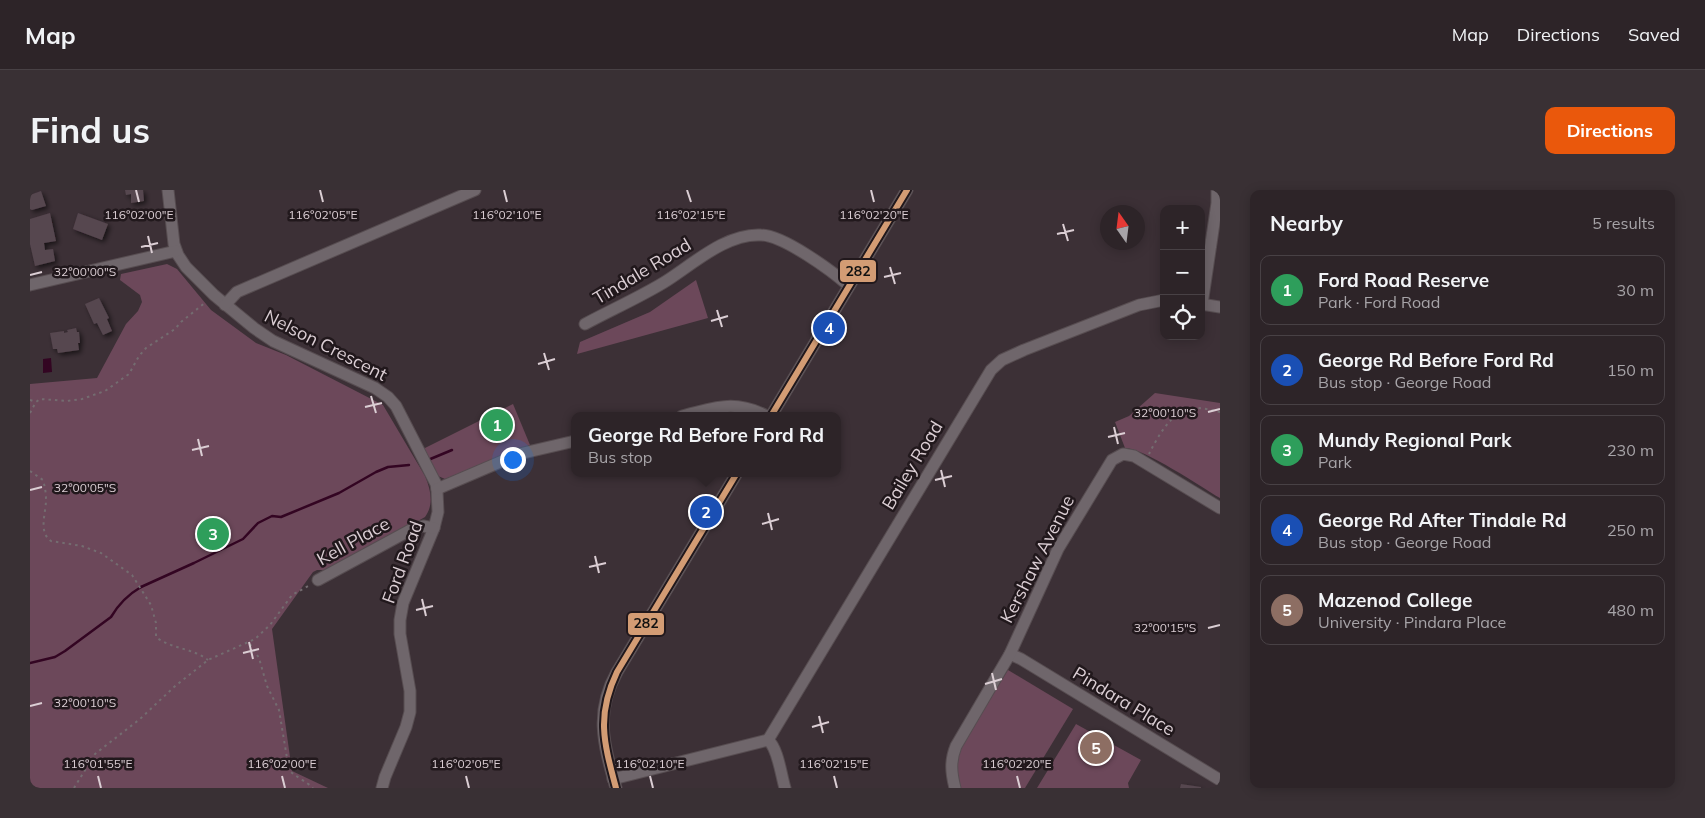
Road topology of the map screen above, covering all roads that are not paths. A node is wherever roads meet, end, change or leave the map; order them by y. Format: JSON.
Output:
{"nodes":[{"id":1,"x":168,"y":190,"type":"edge"},
{"id":2,"x":475,"y":190,"type":"edge"},
{"id":3,"x":907,"y":190,"type":"edge"},
{"id":4,"x":1216,"y":190,"type":"edge"},
{"id":5,"x":176,"y":251,"type":"junction"},
{"id":6,"x":30,"y":285,"type":"edge"},
{"id":7,"x":849,"y":286,"type":"junction"},
{"id":8,"x":1203,"y":295,"type":"edge"},
{"id":9,"x":1160,"y":301,"type":"edge"},
{"id":10,"x":1205,"y":304,"type":"edge"},
{"id":11,"x":225,"y":305,"type":"junction"},
{"id":12,"x":1220,"y":306,"type":"edge"},
{"id":13,"x":585,"y":324,"type":"dead end"},
{"id":14,"x":699,"y":412,"type":"edge"},
{"id":15,"x":758,"y":412,"type":"edge"},
{"id":16,"x":773,"y":412,"type":"edge"},
{"id":17,"x":571,"y":442,"type":"edge"},
{"id":18,"x":735,"y":477,"type":"edge"},
{"id":19,"x":437,"y":488,"type":"junction"},
{"id":20,"x":1220,"y":508,"type":"edge"},
{"id":21,"x":434,"y":528,"type":"junction"},
{"id":22,"x":318,"y":580,"type":"road end"},
{"id":23,"x":1010,"y":654,"type":"junction"},
{"id":24,"x":768,"y":740,"type":"junction"},
{"id":25,"x":1220,"y":780,"type":"edge"},
{"id":26,"x":614,"y":783,"type":"edge"},
{"id":27,"x":382,"y":788,"type":"edge"},
{"id":28,"x":785,"y":788,"type":"edge"},
{"id":29,"x":955,"y":788,"type":"edge"}],
"edges":[{"from":1,"to":5,"type":"street","name":"Nelson Crescent"},
{"from":2,"to":11,"type":"street"},
{"from":3,"to":7,"type":"street"},
{"from":4,"to":8,"type":"street"},
{"from":5,"to":6,"type":"street"},
{"from":5,"to":11,"type":"street","name":"Nelson Crescent"},
{"from":7,"to":13,"type":"street","name":"Tindale Road"},
{"from":7,"to":16,"type":"street"},
{"from":9,"to":24,"type":"street","name":"Bailey Road"},
{"from":10,"to":12,"type":"street"},
{"from":11,"to":19,"type":"street","name":"Nelson Crescent"},
{"from":14,"to":15,"type":"street"},
{"from":17,"to":19,"type":"street"},
{"from":18,"to":26,"type":"street"},
{"from":19,"to":21,"type":"street","name":"Ford Road"},
{"from":20,"to":23,"type":"street","name":"Kershaw Avenue"},
{"from":21,"to":22,"type":"street","name":"Kell Place"},
{"from":21,"to":27,"type":"street","name":"Ford Road"},
{"from":23,"to":25,"type":"street","name":"Pindara Place"},
{"from":23,"to":29,"type":"street","name":"Kershaw Avenue"},
{"from":24,"to":26,"type":"street"},
{"from":24,"to":28,"type":"street"}]}
